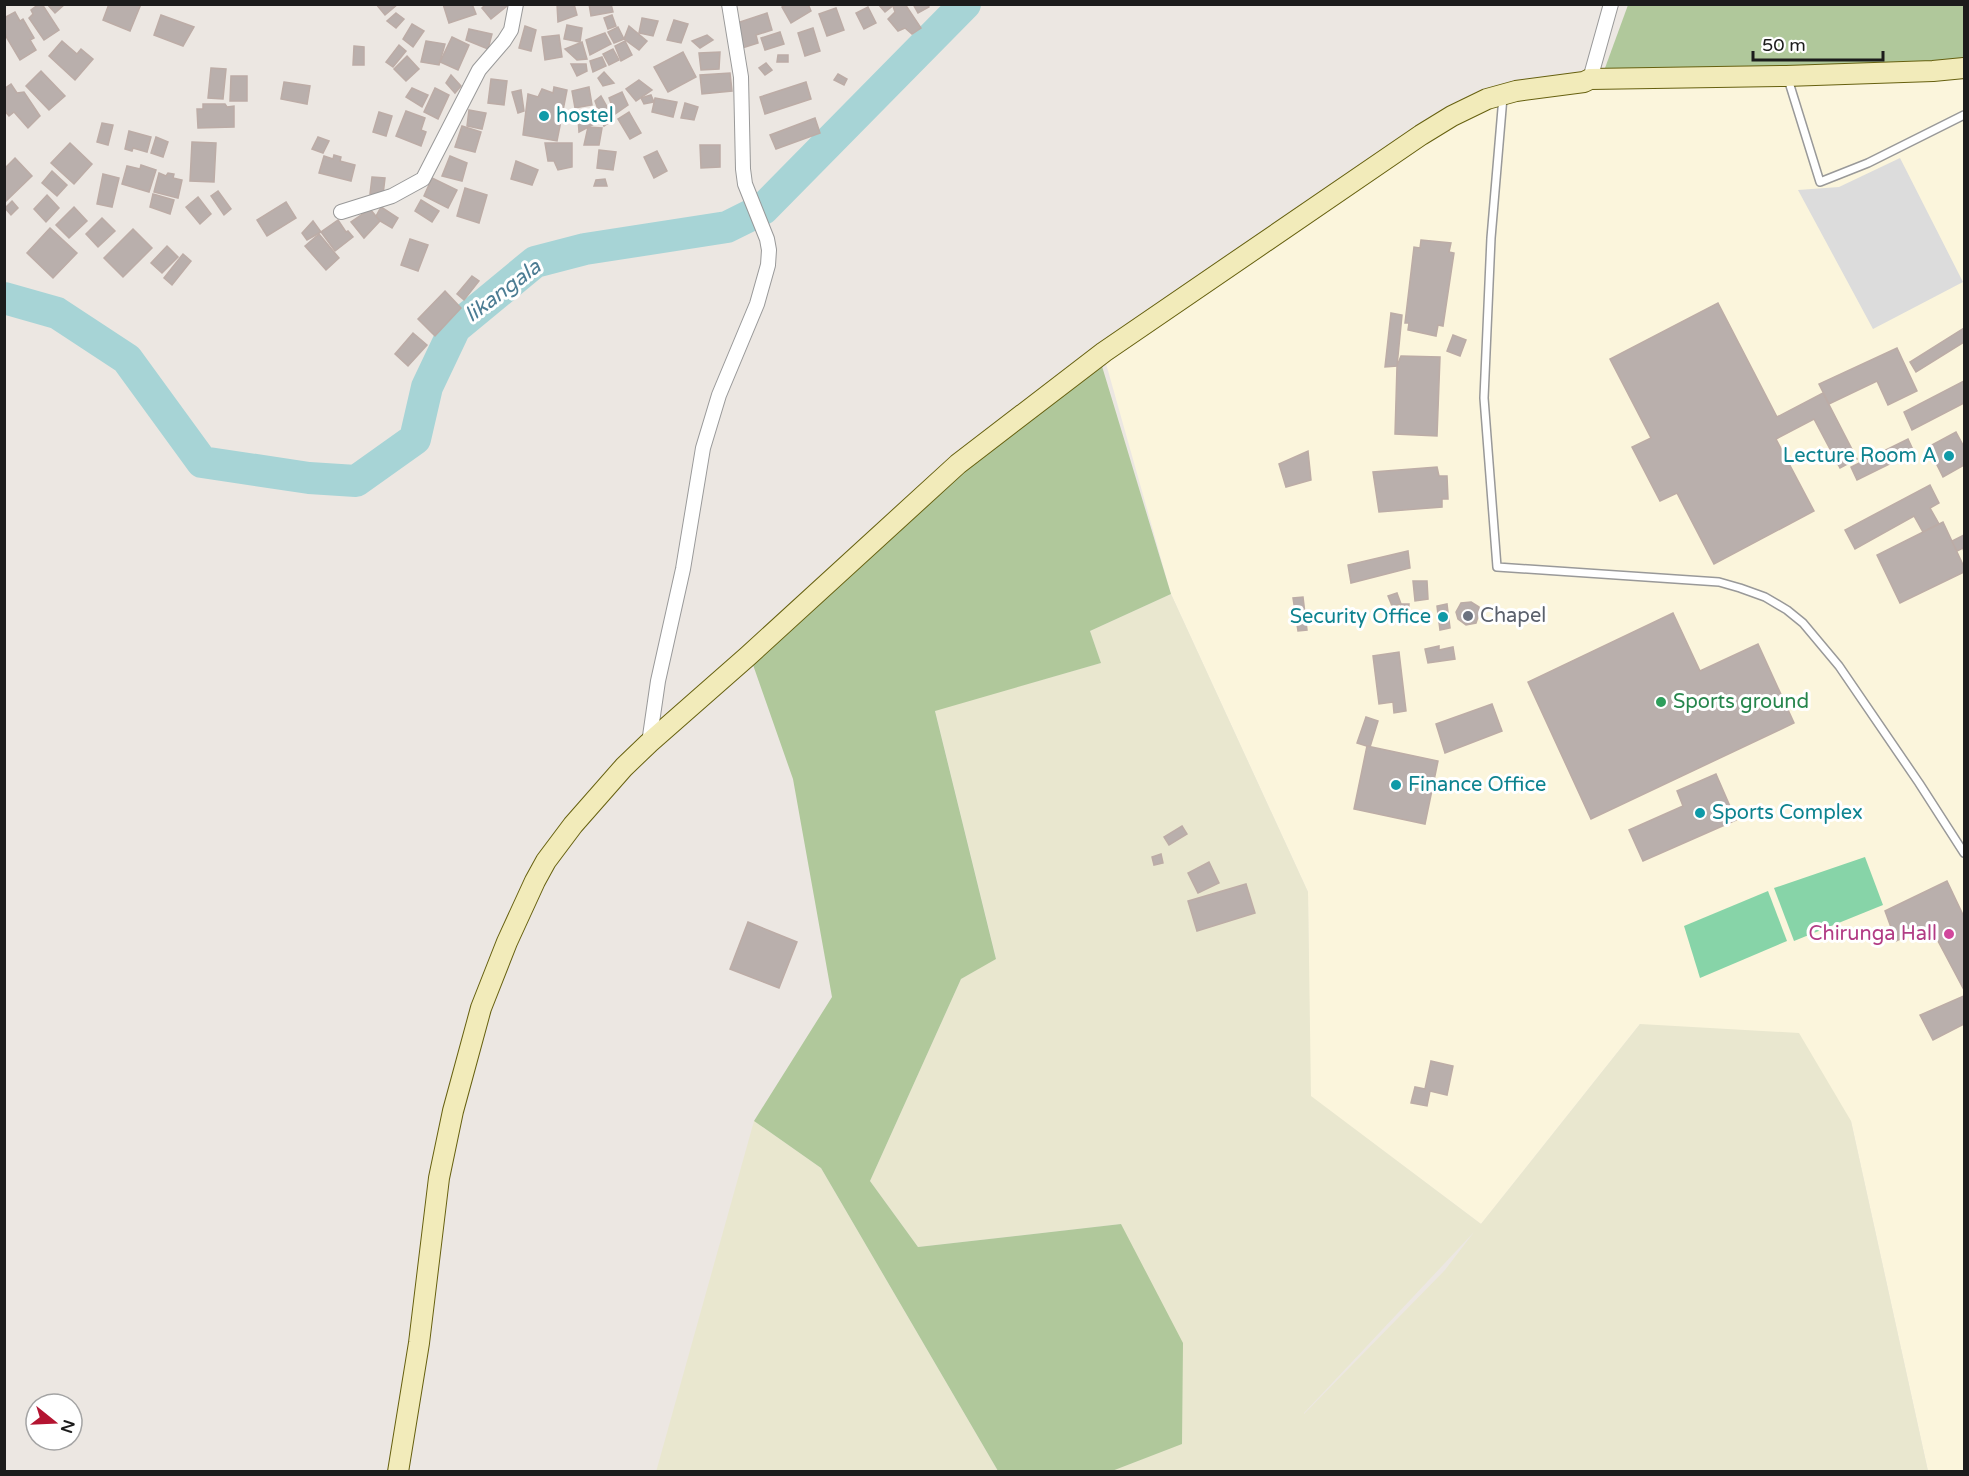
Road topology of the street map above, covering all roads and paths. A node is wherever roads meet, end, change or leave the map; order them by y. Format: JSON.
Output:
{"nodes":[{"id":1,"x":516,"y":4,"type":"edge"},
{"id":2,"x":729,"y":4,"type":"edge"},
{"id":3,"x":1611,"y":4,"type":"edge"},
{"id":4,"x":1965,"y":68,"type":"edge"},
{"id":5,"x":1786,"y":76,"type":"junction"},
{"id":6,"x":1590,"y":78,"type":"junction"},
{"id":7,"x":1504,"y":94,"type":"junction"},
{"id":8,"x":1965,"y":115,"type":"edge"},
{"id":9,"x":341,"y":212,"type":"dead end"},
{"id":10,"x":649,"y":743,"type":"junction"},
{"id":11,"x":1965,"y":853,"type":"edge"},
{"id":12,"x":398,"y":1472,"type":"edge"}],
"edges":[{"from":1,"to":9,"type":"street"},
{"from":2,"to":10,"type":"street"},
{"from":3,"to":6,"type":"street"},
{"from":4,"to":5,"type":"street"},
{"from":5,"to":6,"type":"street"},
{"from":5,"to":8,"type":"lane"},
{"from":6,"to":7,"type":"street"},
{"from":7,"to":10,"type":"street"},
{"from":7,"to":11,"type":"lane"},
{"from":10,"to":12,"type":"street"}]}
